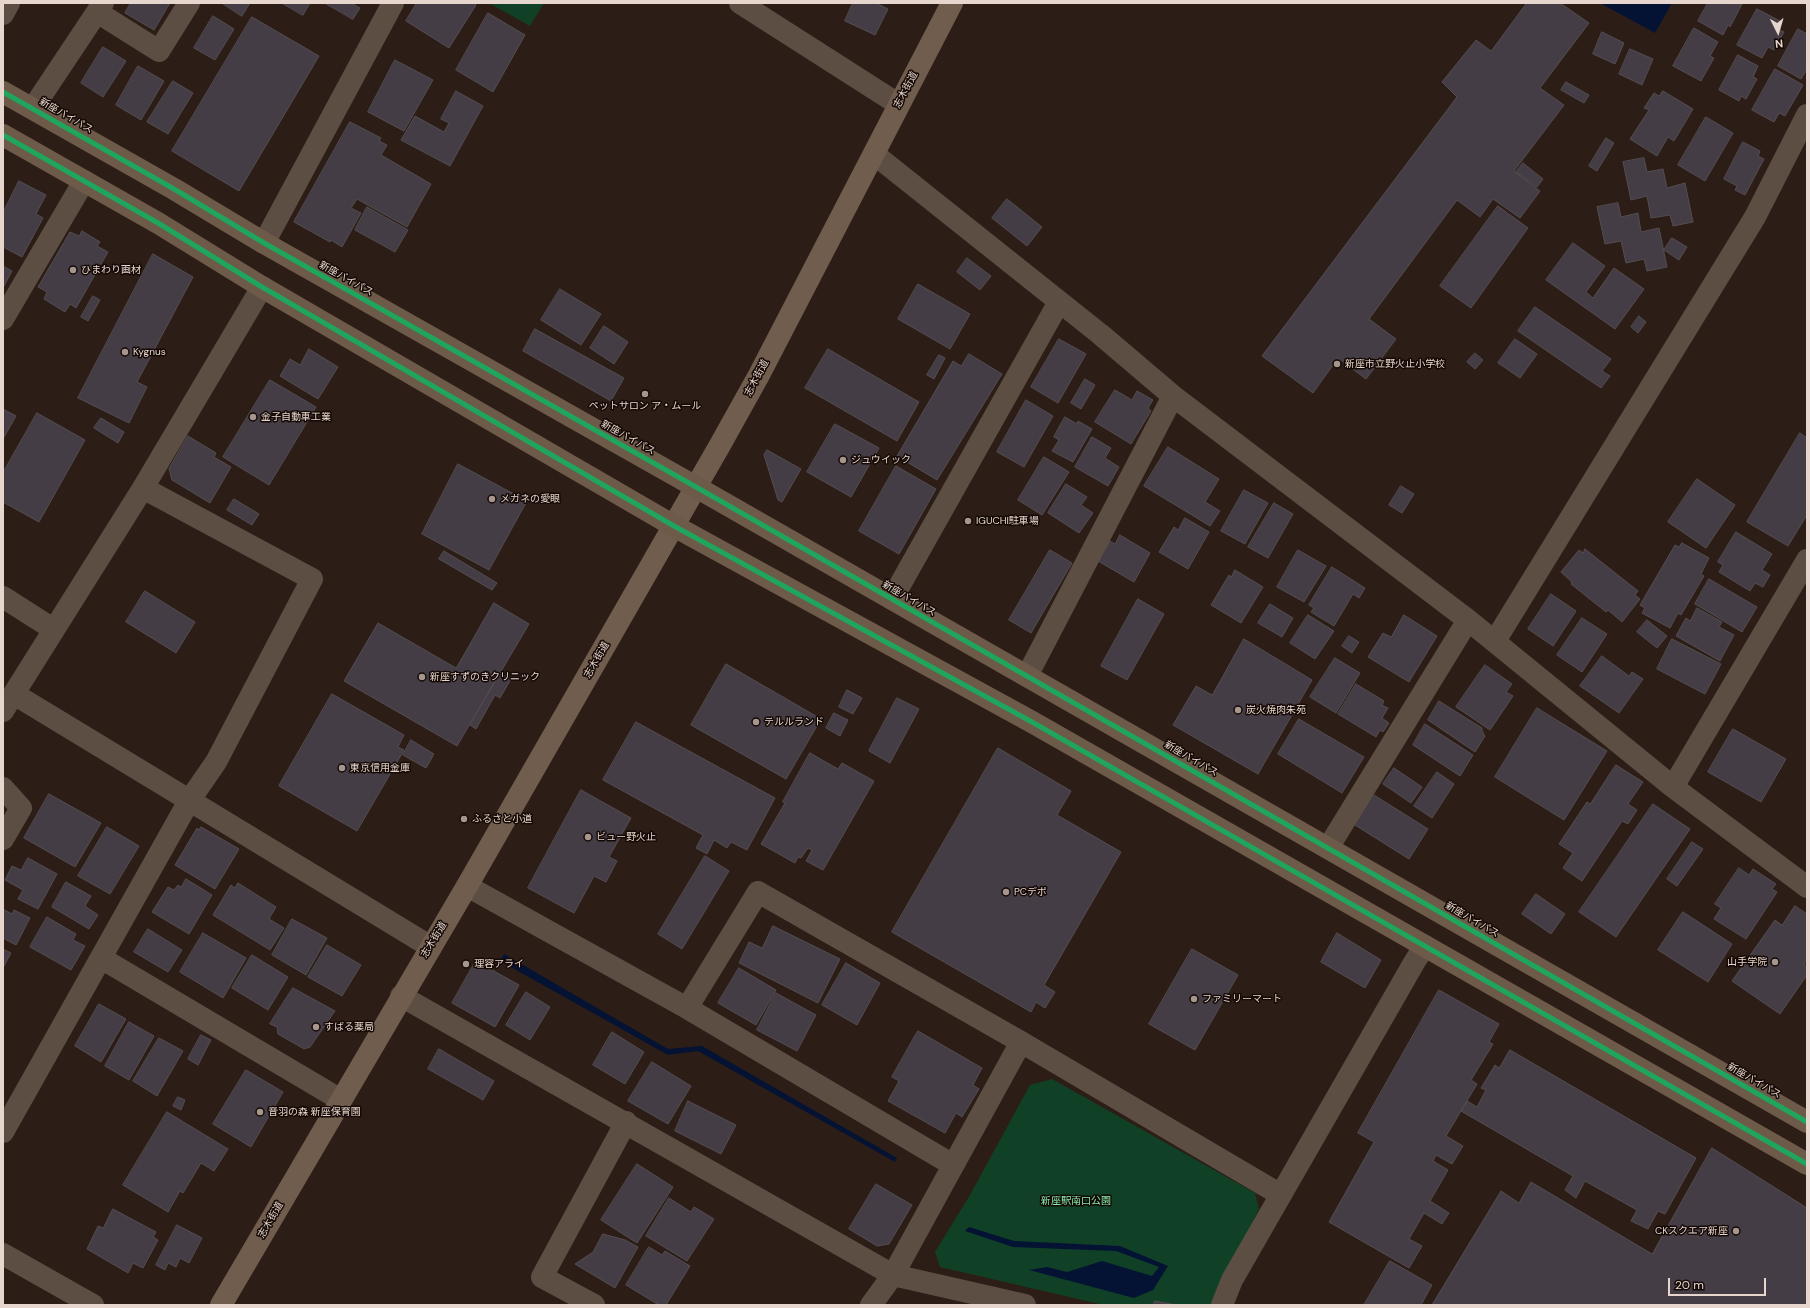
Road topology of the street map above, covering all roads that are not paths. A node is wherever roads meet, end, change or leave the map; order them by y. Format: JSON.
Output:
{"nodes":[{"id":1,"x":10,"y":3,"type":"edge"},
{"id":2,"x":189,"y":3,"type":"edge"},
{"id":3,"x":393,"y":3,"type":"edge"},
{"id":4,"x":740,"y":3,"type":"edge"},
{"id":5,"x":952,"y":3,"type":"edge"},
{"id":6,"x":100,"y":7,"type":"edge"},
{"id":7,"x":3,"y":14,"type":"edge"},
{"id":8,"x":3,"y":92,"type":"edge"},
{"id":9,"x":898,"y":104,"type":"junction"},
{"id":10,"x":33,"y":108,"type":"junction"},
{"id":11,"x":1807,"y":115,"type":"edge"},
{"id":12,"x":3,"y":135,"type":"edge"},
{"id":13,"x":874,"y":154,"type":"junction"},
{"id":14,"x":84,"y":181,"type":"junction"},
{"id":15,"x":264,"y":243,"type":"junction"},
{"id":16,"x":262,"y":287,"type":"junction"},
{"id":17,"x":1059,"y":302,"type":"junction"},
{"id":18,"x":3,"y":318,"type":"edge"},
{"id":19,"x":1173,"y":396,"type":"junction"},
{"id":20,"x":696,"y":487,"type":"junction"},
{"id":21,"x":143,"y":488,"type":"junction"},
{"id":22,"x":674,"y":526,"type":"junction"},
{"id":23,"x":1807,"y":560,"type":"edge"},
{"id":24,"x":3,"y":597,"type":"edge"},
{"id":25,"x":892,"y":599,"type":"junction"},
{"id":26,"x":1468,"y":620,"type":"junction"},
{"id":27,"x":53,"y":629,"type":"junction"},
{"id":28,"x":1495,"y":641,"type":"junction"},
{"id":29,"x":1027,"y":676,"type":"junction"},
{"id":30,"x":8,"y":702,"type":"edge"},
{"id":31,"x":1673,"y":787,"type":"junction"},
{"id":32,"x":3,"y":788,"type":"edge"},
{"id":33,"x":189,"y":801,"type":"junction"},
{"id":34,"x":3,"y":839,"type":"edge"},
{"id":35,"x":1328,"y":848,"type":"junction"},
{"id":36,"x":1805,"y":880,"type":"edge"},
{"id":37,"x":467,"y":886,"type":"junction"},
{"id":38,"x":1425,"y":946,"type":"junction"},
{"id":39,"x":431,"y":947,"type":"junction"},
{"id":40,"x":101,"y":958,"type":"junction"},
{"id":41,"x":401,"y":996,"type":"junction"},
{"id":42,"x":687,"y":1008,"type":"junction"},
{"id":43,"x":1021,"y":1042,"type":"junction"},
{"id":44,"x":341,"y":1100,"type":"junction"},
{"id":45,"x":626,"y":1122,"type":"junction"},
{"id":46,"x":1807,"y":1122,"type":"edge"},
{"id":47,"x":3,"y":1132,"type":"edge"},
{"id":48,"x":1807,"y":1164,"type":"edge"},
{"id":49,"x":953,"y":1165,"type":"junction"},
{"id":50,"x":1281,"y":1195,"type":"junction"},
{"id":51,"x":3,"y":1254,"type":"edge"},
{"id":52,"x":892,"y":1275,"type":"junction"},
{"id":53,"x":93,"y":1305,"type":"edge"},
{"id":54,"x":221,"y":1305,"type":"edge"},
{"id":55,"x":594,"y":1305,"type":"edge"},
{"id":56,"x":871,"y":1305,"type":"edge"},
{"id":57,"x":1025,"y":1305,"type":"edge"},
{"id":58,"x":1222,"y":1305,"type":"edge"}],
"edges":[{"from":1,"to":7,"type":"street"},
{"from":2,"to":6,"type":"street"},
{"from":3,"to":15,"type":"street"},
{"from":4,"to":9,"type":"street"},
{"from":5,"to":9,"type":"main road","name":"志木街道"},
{"from":6,"to":10,"type":"street"},
{"from":8,"to":10,"type":"highway","name":"新座バイパス"},
{"from":9,"to":13,"type":"main road","name":"志木街道"},
{"from":10,"to":15,"type":"highway","name":"新座バイパス"},
{"from":11,"to":28,"type":"street"},
{"from":12,"to":14,"type":"highway"},
{"from":13,"to":17,"type":"street"},
{"from":13,"to":20,"type":"main road","name":"志木街道"},
{"from":14,"to":16,"type":"highway"},
{"from":14,"to":18,"type":"street"},
{"from":15,"to":20,"type":"highway","name":"新座バイパス"},
{"from":16,"to":21,"type":"street"},
{"from":16,"to":22,"type":"highway"},
{"from":17,"to":19,"type":"street"},
{"from":17,"to":25,"type":"street"},
{"from":19,"to":26,"type":"street"},
{"from":19,"to":29,"type":"street"},
{"from":20,"to":22,"type":"main road","name":"志木街道"},
{"from":20,"to":25,"type":"highway","name":"新座バイパス"},
{"from":21,"to":27,"type":"street"},
{"from":21,"to":33,"type":"street"},
{"from":22,"to":37,"type":"main road","name":"志木街道"},
{"from":22,"to":38,"type":"highway"},
{"from":23,"to":31,"type":"street"},
{"from":24,"to":27,"type":"street"},
{"from":25,"to":29,"type":"highway","name":"新座バイパス"},
{"from":26,"to":28,"type":"street"},
{"from":26,"to":35,"type":"street"},
{"from":27,"to":30,"type":"street"},
{"from":28,"to":31,"type":"street"},
{"from":29,"to":35,"type":"highway","name":"新座バイパス"},
{"from":30,"to":33,"type":"street"},
{"from":31,"to":36,"type":"street"},
{"from":32,"to":34,"type":"street"},
{"from":33,"to":39,"type":"street"},
{"from":33,"to":40,"type":"street"},
{"from":35,"to":46,"type":"highway","name":"新座バイパス"},
{"from":37,"to":39,"type":"main road","name":"志木街道"},
{"from":37,"to":42,"type":"street"},
{"from":38,"to":48,"type":"highway"},
{"from":38,"to":50,"type":"street"},
{"from":39,"to":41,"type":"main road","name":"志木街道"},
{"from":40,"to":44,"type":"street"},
{"from":40,"to":47,"type":"street"},
{"from":41,"to":44,"type":"main road","name":"志木街道"},
{"from":41,"to":45,"type":"street"},
{"from":42,"to":43,"type":"street"},
{"from":42,"to":49,"type":"street"},
{"from":43,"to":49,"type":"street"},
{"from":43,"to":50,"type":"street"},
{"from":44,"to":54,"type":"main road","name":"志木街道"},
{"from":45,"to":52,"type":"street"},
{"from":45,"to":55,"type":"street"},
{"from":49,"to":52,"type":"street"},
{"from":50,"to":58,"type":"street"},
{"from":51,"to":53,"type":"street"},
{"from":52,"to":56,"type":"street"},
{"from":52,"to":57,"type":"street"}]}
